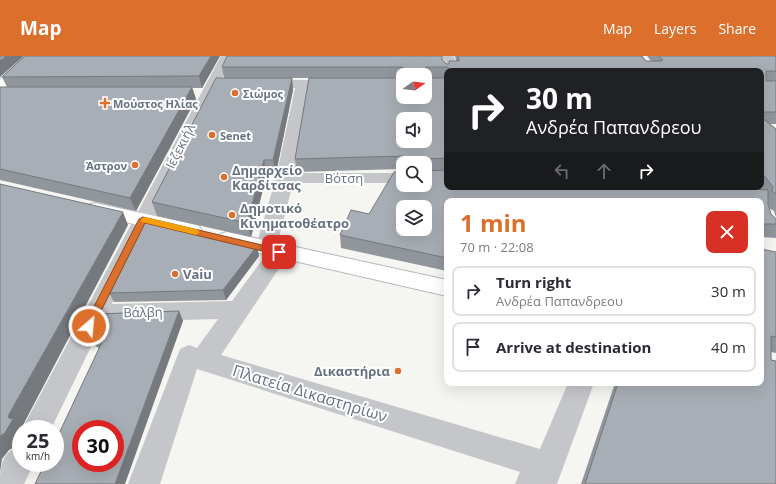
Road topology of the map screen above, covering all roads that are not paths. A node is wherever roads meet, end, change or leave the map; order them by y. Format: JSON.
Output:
{"nodes":[{"id":1,"x":34,"y":56,"type":"edge"},
{"id":2,"x":227,"y":56,"type":"edge"},
{"id":3,"x":448,"y":56,"type":"edge"},
{"id":4,"x":450,"y":68,"type":"edge"},
{"id":5,"x":303,"y":83,"type":"junction"},
{"id":6,"x":250,"y":84,"type":"edge"},
{"id":7,"x":349,"y":84,"type":"edge"},
{"id":8,"x":0,"y":86,"type":"edge"},
{"id":9,"x":0,"y":94,"type":"edge"},
{"id":10,"x":16,"y":94,"type":"edge"},
{"id":11,"x":285,"y":178,"type":"junction"},
{"id":12,"x":396,"y":178,"type":"edge"},
{"id":13,"x":75,"y":204,"type":"edge"},
{"id":14,"x":143,"y":219,"type":"junction"},
{"id":15,"x":273,"y":250,"type":"junction"},
{"id":16,"x":444,"y":287,"type":"edge"},
{"id":17,"x":238,"y":310,"type":"junction"},
{"id":18,"x":95,"y":313,"type":"junction"},
{"id":19,"x":203,"y":360,"type":"junction"},
{"id":20,"x":580,"y":386,"type":"edge"},
{"id":21,"x":41,"y":420,"type":"edge"},
{"id":22,"x":14,"y":472,"type":"edge"},
{"id":23,"x":8,"y":484,"type":"edge"},
{"id":24,"x":144,"y":484,"type":"edge"},
{"id":25,"x":531,"y":484,"type":"edge"},
{"id":26,"x":541,"y":484,"type":"edge"}],
"edges":[{"from":1,"to":8,"type":"main road"},
{"from":2,"to":14,"type":"street","name":"Ιεζεκιήλ"},
{"from":3,"to":4,"type":"street"},
{"from":5,"to":6,"type":"street"},
{"from":5,"to":7,"type":"street"},
{"from":5,"to":11,"type":"street"},
{"from":9,"to":10,"type":"street"},
{"from":11,"to":12,"type":"street","name":"Βότση"},
{"from":11,"to":15,"type":"street"},
{"from":13,"to":14,"type":"main road"},
{"from":14,"to":15,"type":"main road"},
{"from":14,"to":18,"type":"street","name":"Ιεζεκιήλ"},
{"from":15,"to":16,"type":"main road"},
{"from":15,"to":17,"type":"street"},
{"from":17,"to":18,"type":"street","name":"Βάλβη"},
{"from":17,"to":19,"type":"street"},
{"from":18,"to":21,"type":"street","name":"Ιεζεκιήλ"},
{"from":19,"to":24,"type":"street","name":"Πλατεία Δικαστηρίων"},
{"from":19,"to":25,"type":"street","name":"Πλατεία Δικαστηρίων"},
{"from":20,"to":26,"type":"street"},
{"from":22,"to":23,"type":"street"}]}
